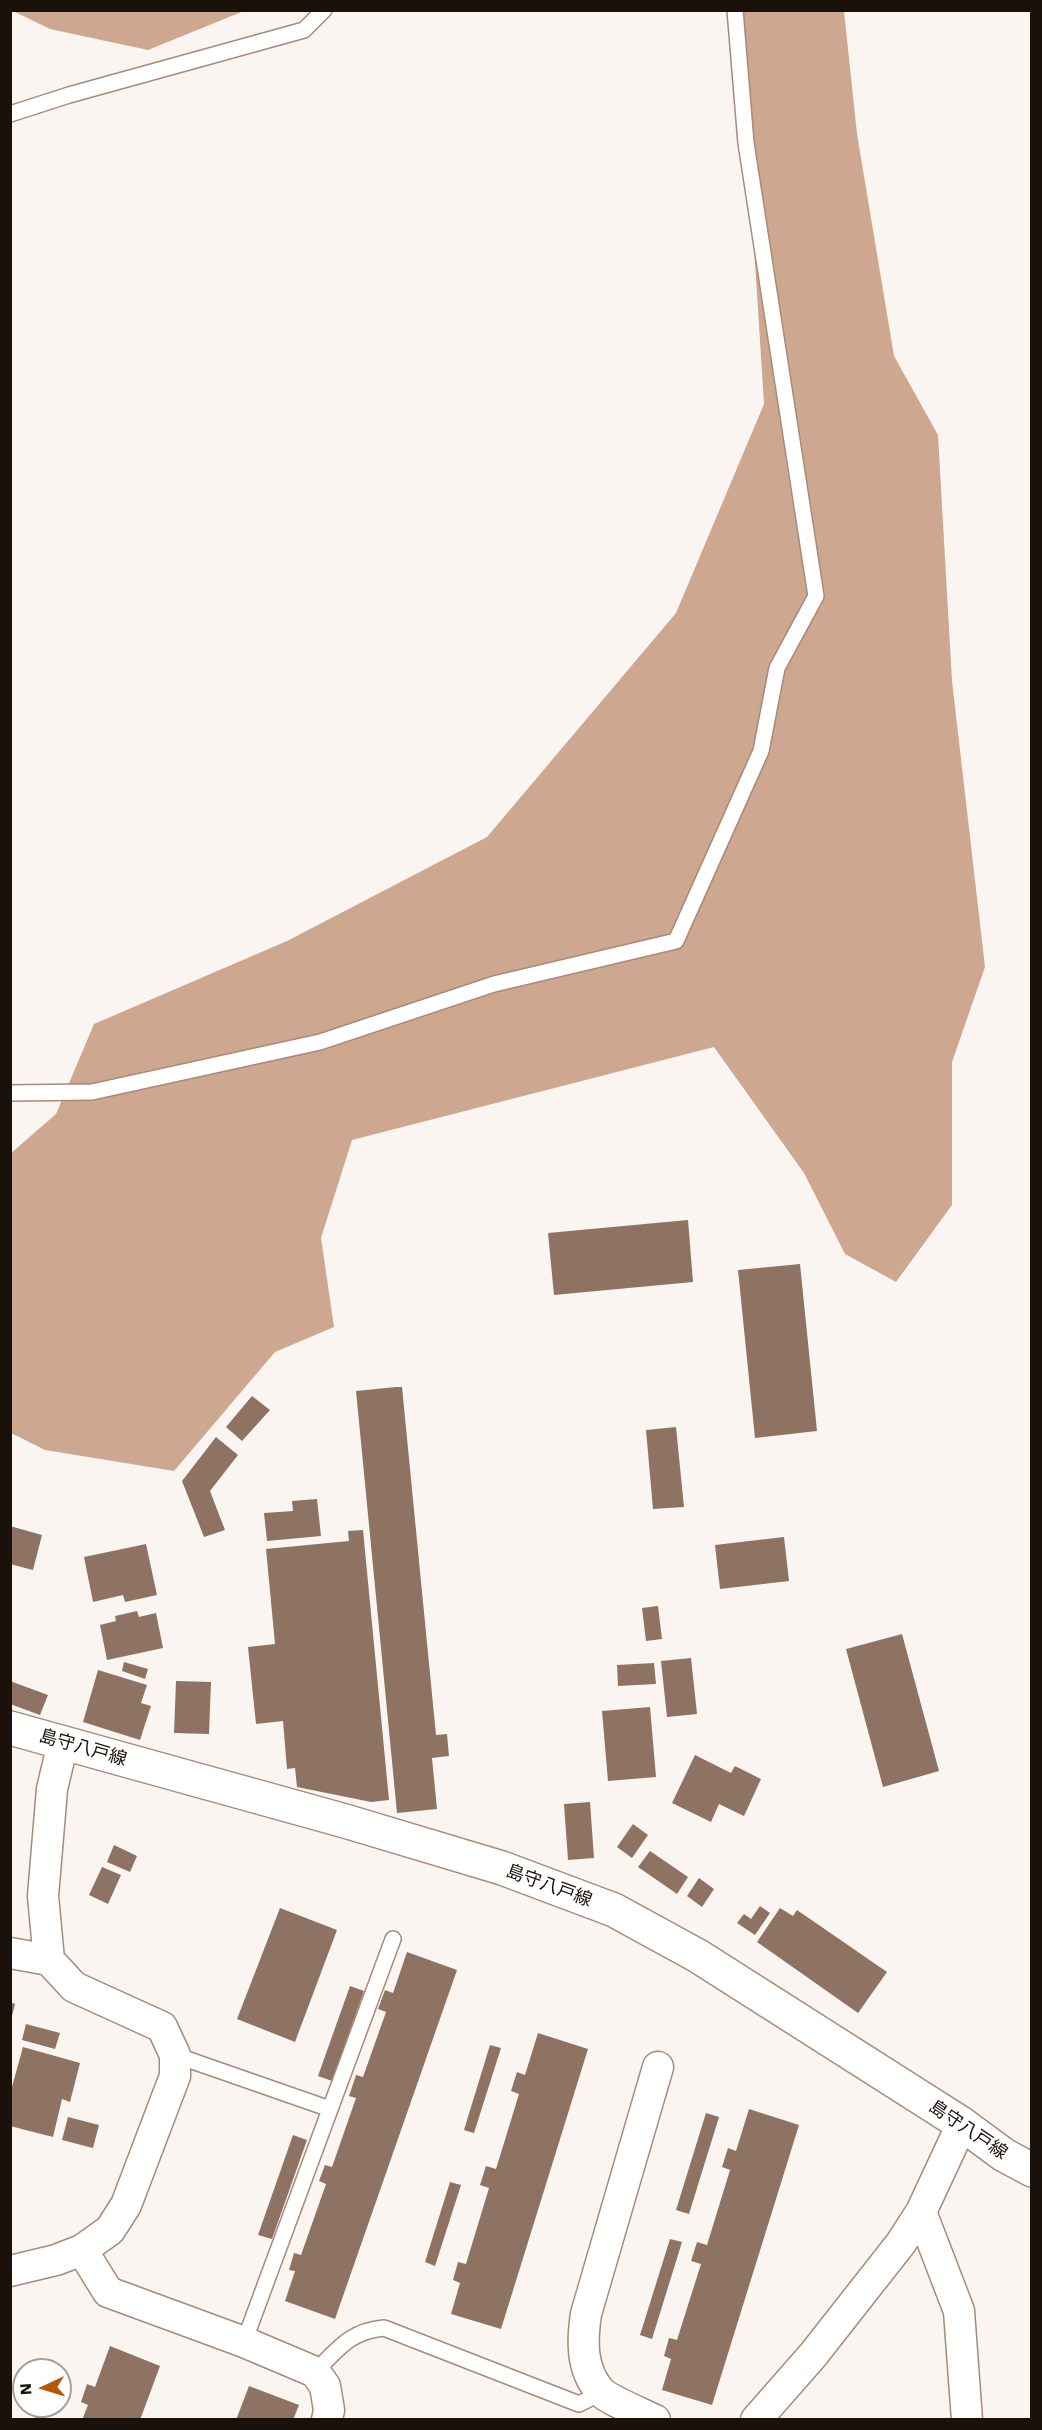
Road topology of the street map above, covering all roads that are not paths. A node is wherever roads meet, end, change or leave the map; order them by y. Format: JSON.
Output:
{"nodes":[{"id":1,"x":324,"y":10,"type":"edge"},
{"id":2,"x":735,"y":10,"type":"edge"},
{"id":3,"x":10,"y":114,"type":"edge"},
{"id":4,"x":10,"y":1093,"type":"edge"},
{"id":5,"x":10,"y":1728,"type":"edge"},
{"id":6,"x":63,"y":1743,"type":"junction"},
{"id":7,"x":393,"y":1939,"type":"dead end"},
{"id":8,"x":10,"y":1953,"type":"edge"},
{"id":9,"x":49,"y":1960,"type":"junction"},
{"id":10,"x":175,"y":2055,"type":"junction"},
{"id":11,"x":658,"y":2067,"type":"dead end"},
{"id":12,"x":330,"y":2109,"type":"junction"},
{"id":13,"x":962,"y":2124,"type":"junction"},
{"id":14,"x":1018,"y":2162,"type":"edge"},
{"id":15,"x":921,"y":2212,"type":"junction"},
{"id":16,"x":82,"y":2250,"type":"junction"},
{"id":17,"x":10,"y":2271,"type":"edge"},
{"id":18,"x":244,"y":2342,"type":"junction"},
{"id":19,"x":315,"y":2372,"type":"junction"},
{"id":20,"x":601,"y":2392,"type":"junction"},
{"id":21,"x":327,"y":2420,"type":"edge"},
{"id":22,"x":655,"y":2420,"type":"edge"},
{"id":23,"x":756,"y":2420,"type":"edge"},
{"id":24,"x":967,"y":2420,"type":"edge"}],
"edges":[{"from":1,"to":3,"type":"lane"},
{"from":2,"to":4,"type":"lane"},
{"from":5,"to":6,"type":"main road","name":"島守八戸線"},
{"from":6,"to":9,"type":"street"},
{"from":6,"to":13,"type":"main road","name":"島守八戸線"},
{"from":7,"to":12,"type":"lane"},
{"from":8,"to":9,"type":"street"},
{"from":9,"to":10,"type":"street"},
{"from":10,"to":12,"type":"lane"},
{"from":10,"to":16,"type":"street"},
{"from":11,"to":20,"type":"street"},
{"from":12,"to":18,"type":"lane"},
{"from":13,"to":14,"type":"main road","name":"島守八戸線"},
{"from":13,"to":15,"type":"street"},
{"from":15,"to":23,"type":"street"},
{"from":15,"to":24,"type":"street"},
{"from":16,"to":17,"type":"street"},
{"from":16,"to":18,"type":"street"},
{"from":18,"to":19,"type":"street"},
{"from":19,"to":20,"type":"lane"},
{"from":19,"to":21,"type":"street"},
{"from":20,"to":22,"type":"street"}]}
